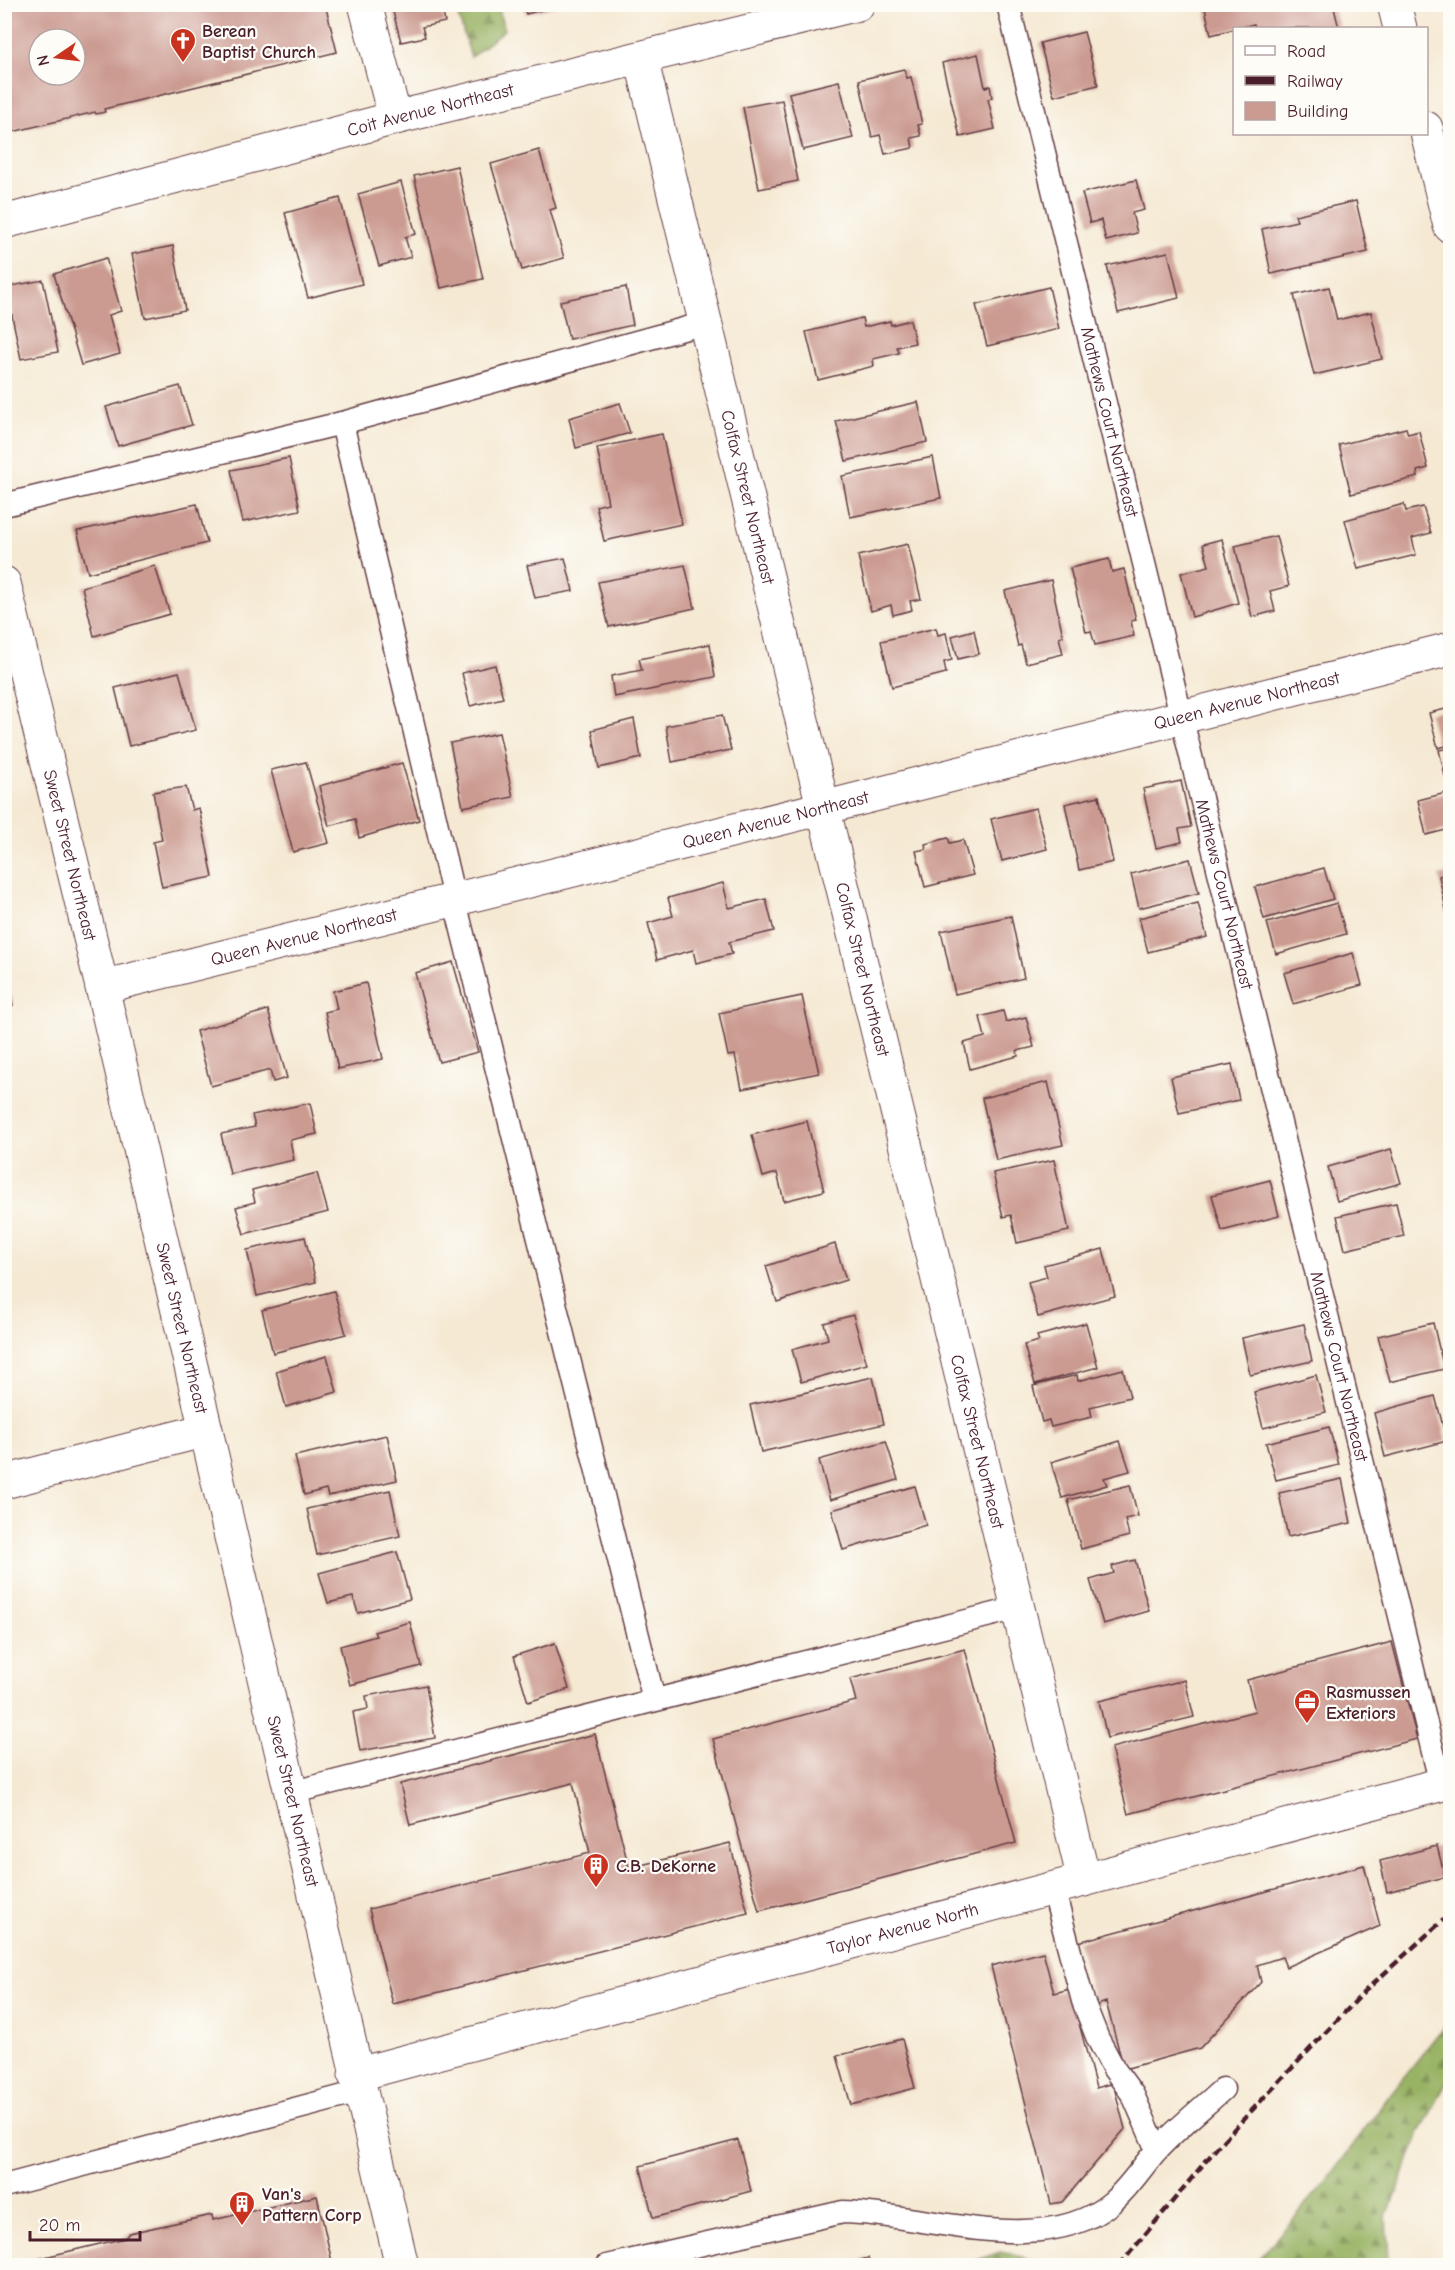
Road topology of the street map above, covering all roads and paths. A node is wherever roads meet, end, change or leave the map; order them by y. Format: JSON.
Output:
{"nodes":[{"id":1,"x":365,"y":4,"type":"edge"},
{"id":2,"x":858,"y":4,"type":"edge"},
{"id":3,"x":1008,"y":4,"type":"edge"},
{"id":4,"x":1394,"y":4,"type":"edge"},
{"id":5,"x":1400,"y":27,"type":"edge"},
{"id":6,"x":640,"y":58,"type":"junction"},
{"id":7,"x":395,"y":118,"type":"junction"},
{"id":8,"x":1436,"y":136,"type":"edge"},
{"id":9,"x":4,"y":222,"type":"edge"},
{"id":10,"x":1450,"y":226,"type":"edge"},
{"id":11,"x":705,"y":323,"type":"junction"},
{"id":12,"x":342,"y":423,"type":"junction"},
{"id":13,"x":4,"y":505,"type":"edge"},
{"id":14,"x":4,"y":583,"type":"edge"},
{"id":15,"x":1450,"y":649,"type":"edge"},
{"id":16,"x":1181,"y":717,"type":"junction"},
{"id":17,"x":823,"y":808,"type":"junction"},
{"id":18,"x":454,"y":898,"type":"junction"},
{"id":19,"x":102,"y":987,"type":"junction"},
{"id":20,"x":206,"y":1430,"type":"junction"},
{"id":21,"x":4,"y":1482,"type":"edge"},
{"id":22,"x":1018,"y":1608,"type":"junction"},
{"id":23,"x":654,"y":1700,"type":"junction"},
{"id":24,"x":1446,"y":1783,"type":"edge"},
{"id":25,"x":290,"y":1793,"type":"junction"},
{"id":26,"x":1069,"y":1884,"type":"junction"},
{"id":27,"x":357,"y":2084,"type":"junction"},
{"id":28,"x":1223,"y":2088,"type":"dead end"},
{"id":29,"x":1156,"y":2150,"type":"junction"},
{"id":30,"x":4,"y":2186,"type":"edge"},
{"id":31,"x":402,"y":2265,"type":"edge"},
{"id":32,"x":608,"y":2265,"type":"edge"}],
"edges":[{"from":1,"to":7,"type":"street"},
{"from":2,"to":6,"type":"street","name":"Coit Avenue Northeast"},
{"from":3,"to":16,"type":"lane","name":"Mathews Court Northeast"},
{"from":4,"to":5,"type":"street"},
{"from":6,"to":7,"type":"street","name":"Coit Avenue Northeast"},
{"from":6,"to":11,"type":"street","name":"Colfax Street Northeast"},
{"from":7,"to":9,"type":"street","name":"Coit Avenue Northeast"},
{"from":8,"to":10,"type":"street"},
{"from":11,"to":12,"type":"lane"},
{"from":11,"to":17,"type":"street","name":"Colfax Street Northeast"},
{"from":12,"to":13,"type":"lane"},
{"from":12,"to":18,"type":"lane"},
{"from":14,"to":19,"type":"street","name":"Sweet Street Northeast"},
{"from":15,"to":16,"type":"street","name":"Queen Avenue Northeast"},
{"from":16,"to":17,"type":"street","name":"Queen Avenue Northeast"},
{"from":16,"to":24,"type":"lane","name":"Mathews Court Northeast"},
{"from":17,"to":18,"type":"street","name":"Queen Avenue Northeast"},
{"from":17,"to":22,"type":"street","name":"Colfax Street Northeast"},
{"from":18,"to":19,"type":"street","name":"Queen Avenue Northeast"},
{"from":18,"to":23,"type":"lane"},
{"from":19,"to":20,"type":"street","name":"Sweet Street Northeast"},
{"from":20,"to":21,"type":"street"},
{"from":20,"to":25,"type":"street","name":"Sweet Street Northeast"},
{"from":22,"to":23,"type":"lane"},
{"from":22,"to":26,"type":"street","name":"Colfax Street Northeast"},
{"from":23,"to":25,"type":"lane"},
{"from":24,"to":26,"type":"street","name":"Taylor Avenue North"},
{"from":25,"to":27,"type":"street","name":"Sweet Street Northeast"},
{"from":26,"to":27,"type":"street","name":"Taylor Avenue North"},
{"from":26,"to":29,"type":"lane"},
{"from":27,"to":30,"type":"lane"},
{"from":27,"to":31,"type":"street","name":"Sweet Street Northeast"},
{"from":28,"to":29,"type":"lane"},
{"from":29,"to":32,"type":"lane"}]}
